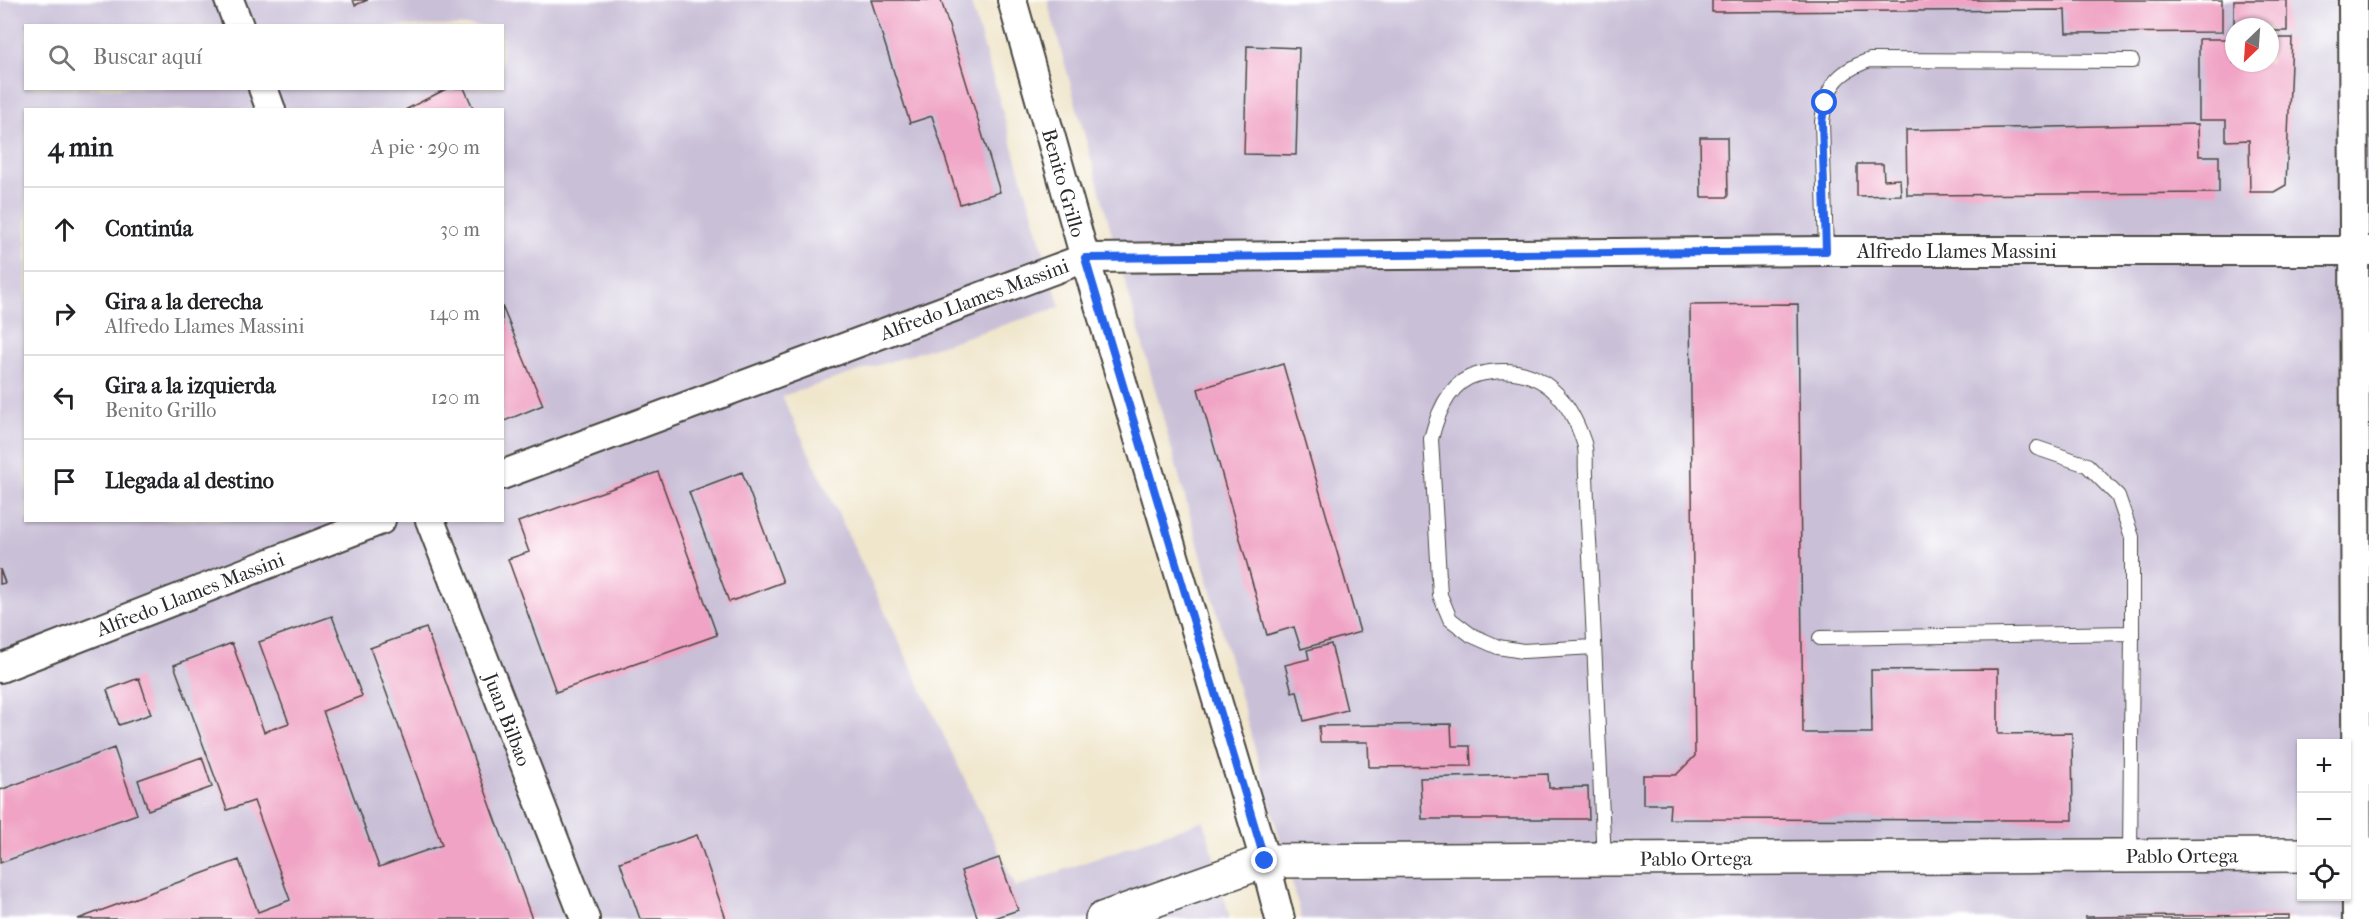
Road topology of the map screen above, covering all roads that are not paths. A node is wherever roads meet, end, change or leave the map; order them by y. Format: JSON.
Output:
{"nodes":[{"id":1,"x":229,"y":0,"type":"edge"},
{"id":2,"x":1012,"y":0,"type":"edge"},
{"id":3,"x":2353,"y":0,"type":"edge"},
{"id":4,"x":238,"y":24,"type":"edge"},
{"id":5,"x":2132,"y":61,"type":"dead end"},
{"id":6,"x":264,"y":90,"type":"edge"},
{"id":7,"x":270,"y":108,"type":"edge"},
{"id":8,"x":1826,"y":251,"type":"junction"},
{"id":9,"x":2362,"y":252,"type":"edge"},
{"id":10,"x":1085,"y":258,"type":"junction"},
{"id":11,"x":2037,"y":448,"type":"dead end"},
{"id":12,"x":504,"y":474,"type":"edge"},
{"id":13,"x":376,"y":522,"type":"edge"},
{"id":14,"x":431,"y":522,"type":"edge"},
{"id":15,"x":2132,"y":633,"type":"junction"},
{"id":16,"x":1820,"y":638,"type":"dead end"},
{"id":17,"x":1594,"y":647,"type":"junction"},
{"id":18,"x":0,"y":668,"type":"edge"},
{"id":19,"x":2357,"y":854,"type":"edge"},
{"id":20,"x":2297,"y":855,"type":"edge"},
{"id":21,"x":2130,"y":856,"type":"junction"},
{"id":22,"x":1604,"y":860,"type":"junction"},
{"id":23,"x":1265,"y":861,"type":"junction"},
{"id":24,"x":585,"y":919,"type":"edge"},
{"id":25,"x":1102,"y":919,"type":"edge"},
{"id":26,"x":1280,"y":919,"type":"edge"},
{"id":27,"x":2357,"y":919,"type":"edge"}],
"edges":[{"from":1,"to":4,"type":"street"},
{"from":2,"to":10,"type":"street","name":"Benito Grillo"},
{"from":3,"to":9,"type":"street"},
{"from":5,"to":8,"type":"lane"},
{"from":6,"to":7,"type":"street"},
{"from":8,"to":9,"type":"street","name":"Alfredo Llames Massini"},
{"from":8,"to":10,"type":"street","name":"Alfredo Llames Massini"},
{"from":9,"to":19,"type":"street"},
{"from":10,"to":12,"type":"street","name":"Alfredo Llames Massini"},
{"from":10,"to":23,"type":"street","name":"Benito Grillo"},
{"from":11,"to":15,"type":"lane"},
{"from":13,"to":18,"type":"street","name":"Alfredo Llames Massini"},
{"from":14,"to":24,"type":"street","name":"Juan Bilbao"},
{"from":15,"to":16,"type":"lane"},
{"from":15,"to":21,"type":"lane"},
{"from":17,"to":17,"type":"lane"},
{"from":17,"to":22,"type":"lane"},
{"from":19,"to":27,"type":"street"},
{"from":20,"to":21,"type":"street","name":"Pablo Ortega"},
{"from":21,"to":22,"type":"street","name":"Pablo Ortega"},
{"from":22,"to":23,"type":"street","name":"Pablo Ortega"},
{"from":23,"to":25,"type":"street","name":"Pablo Ortega"},
{"from":23,"to":26,"type":"street","name":"Benito Grillo"}]}
